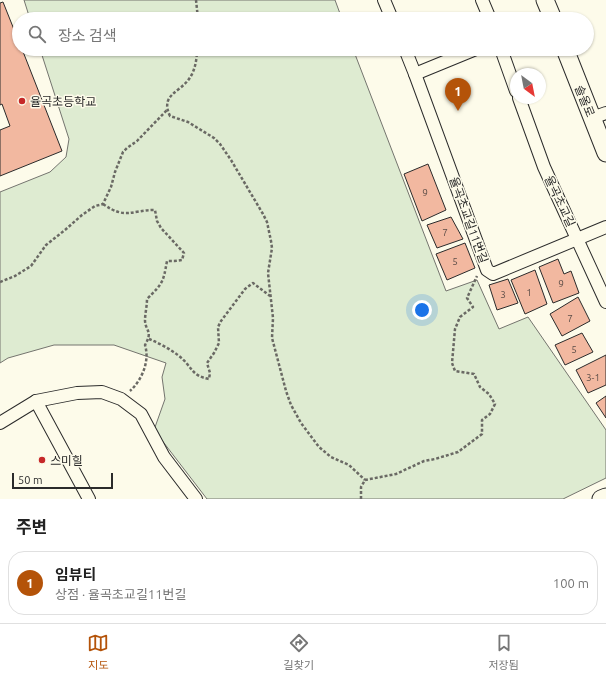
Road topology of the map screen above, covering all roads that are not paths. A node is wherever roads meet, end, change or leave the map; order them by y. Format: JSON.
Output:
{"nodes":[{"id":1,"x":384,"y":0,"type":"edge"},
{"id":2,"x":482,"y":0,"type":"edge"},
{"id":3,"x":545,"y":0,"type":"edge"},
{"id":4,"x":389,"y":12,"type":"edge"},
{"id":5,"x":487,"y":12,"type":"edge"},
{"id":6,"x":549,"y":12,"type":"edge"},
{"id":7,"x":408,"y":56,"type":"edge"},
{"id":8,"x":459,"y":56,"type":"edge"},
{"id":9,"x":504,"y":56,"type":"edge"},
{"id":10,"x":569,"y":56,"type":"edge"},
{"id":11,"x":415,"y":74,"type":"junction"},
{"id":12,"x":510,"y":74,"type":"edge"},
{"id":13,"x":521,"y":104,"type":"edge"},
{"id":14,"x":599,"y":116,"type":"edge"},
{"id":15,"x":606,"y":153,"type":"edge"},
{"id":16,"x":606,"y":227,"type":"edge"},
{"id":17,"x":577,"y":240,"type":"junction"},
{"id":18,"x":606,"y":302,"type":"edge"},
{"id":19,"x":36,"y":401,"type":"junction"},
{"id":20,"x":0,"y":423,"type":"edge"},
{"id":21,"x":606,"y":497,"type":"edge"},
{"id":22,"x":89,"y":499,"type":"edge"},
{"id":23,"x":196,"y":499,"type":"edge"},
{"id":24,"x":602,"y":499,"type":"edge"}],
"edges":[{"from":1,"to":4,"type":"street"},
{"from":2,"to":5,"type":"street"},
{"from":3,"to":6,"type":"street"},
{"from":7,"to":11,"type":"street","name":"율곡초교길11번길"},
{"from":8,"to":11,"type":"street"},
{"from":9,"to":12,"type":"street"},
{"from":10,"to":14,"type":"street","name":"솔올로"},
{"from":11,"to":17,"type":"street","name":"율곡초교길11번길"},
{"from":13,"to":17,"type":"street","name":"율곡초교길"},
{"from":14,"to":15,"type":"street","name":"솔올로"},
{"from":16,"to":17,"type":"street","name":"율곡초교길11번길"},
{"from":17,"to":18,"type":"street","name":"율곡초교길"},
{"from":19,"to":20,"type":"street"},
{"from":19,"to":22,"type":"street"},
{"from":19,"to":23,"type":"street"},
{"from":21,"to":24,"type":"street"}]}
